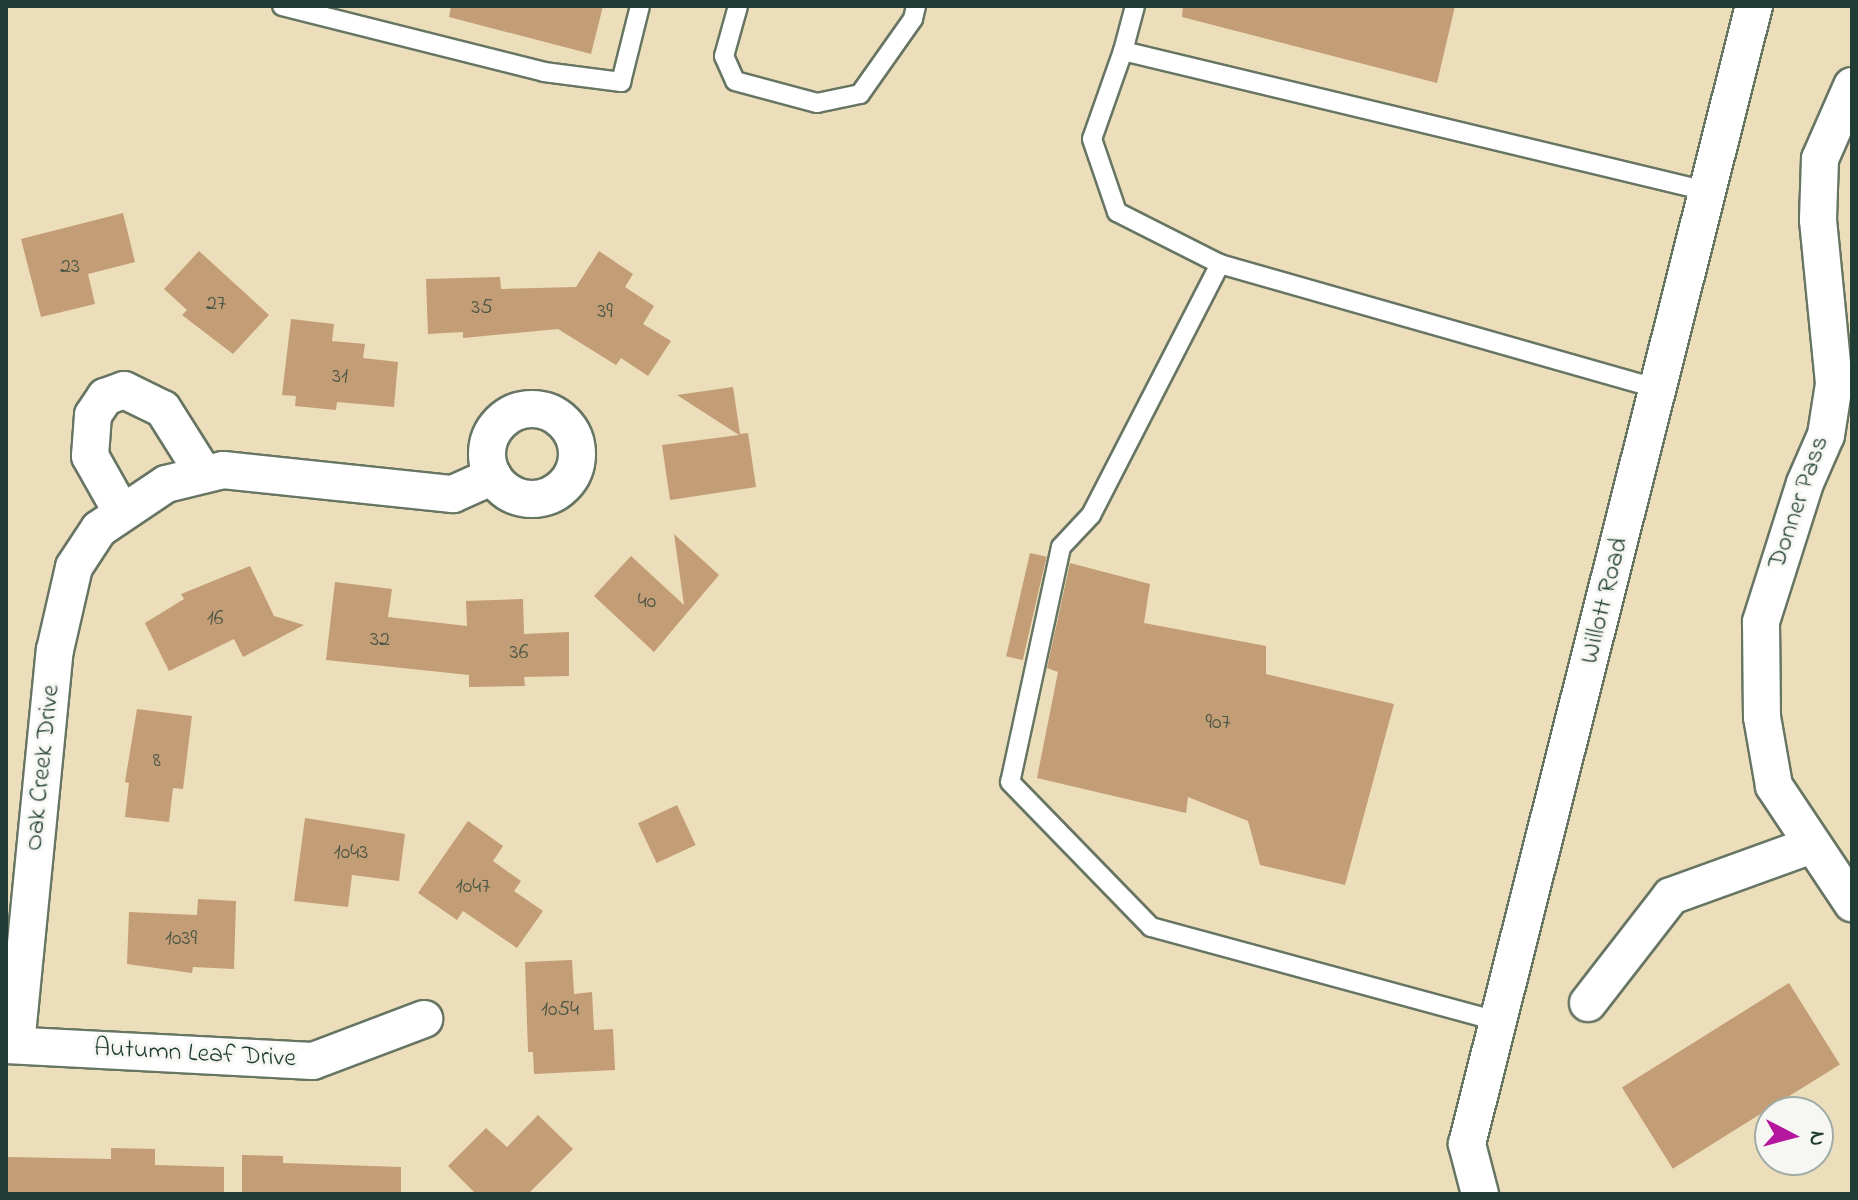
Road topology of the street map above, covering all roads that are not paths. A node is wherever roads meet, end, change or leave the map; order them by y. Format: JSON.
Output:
{"nodes":[{"id":1,"x":282,"y":6,"type":"edge"},
{"id":2,"x":640,"y":6,"type":"edge"},
{"id":3,"x":738,"y":6,"type":"edge"},
{"id":4,"x":916,"y":6,"type":"edge"},
{"id":5,"x":1135,"y":6,"type":"edge"},
{"id":6,"x":1754,"y":6,"type":"edge"},
{"id":7,"x":1123,"y":51,"type":"junction"},
{"id":8,"x":1852,"y":86,"type":"edge"},
{"id":9,"x":1706,"y":191,"type":"junction"},
{"id":10,"x":1220,"y":264,"type":"junction"},
{"id":11,"x":1658,"y":389,"type":"junction"},
{"id":12,"x":204,"y":474,"type":"junction"},
{"id":13,"x":493,"y":476,"type":"dead end"},
{"id":14,"x":121,"y":511,"type":"junction"},
{"id":15,"x":1809,"y":846,"type":"junction"},
{"id":16,"x":1852,"y":903,"type":"edge"},
{"id":17,"x":1588,"y":1003,"type":"dead end"},
{"id":18,"x":424,"y":1019,"type":"dead end"},
{"id":19,"x":1500,"y":1022,"type":"junction"},
{"id":20,"x":11,"y":1045,"type":"edge"},
{"id":21,"x":1480,"y":1194,"type":"edge"}],
"edges":[{"from":1,"to":2,"type":"lane"},
{"from":3,"to":4,"type":"lane"},
{"from":5,"to":7,"type":"lane"},
{"from":6,"to":9,"type":"street","name":"Willott Road"},
{"from":7,"to":9,"type":"lane"},
{"from":7,"to":10,"type":"lane"},
{"from":8,"to":15,"type":"street","name":"Donner Pass"},
{"from":9,"to":11,"type":"street","name":"Willott Road"},
{"from":10,"to":11,"type":"lane"},
{"from":10,"to":19,"type":"lane"},
{"from":11,"to":19,"type":"street","name":"Willott Road"},
{"from":12,"to":13,"type":"street","name":"Oak Creek Drive"},
{"from":12,"to":14,"type":"street","name":"Oak Creek Drive"},
{"from":12,"to":14,"type":"street"},
{"from":14,"to":20,"type":"street","name":"Oak Creek Drive"},
{"from":15,"to":16,"type":"street","name":"Donner Pass"},
{"from":15,"to":17,"type":"street"},
{"from":18,"to":20,"type":"street","name":"Autumn Leaf Drive"},
{"from":19,"to":21,"type":"street","name":"Willott Road"}]}
